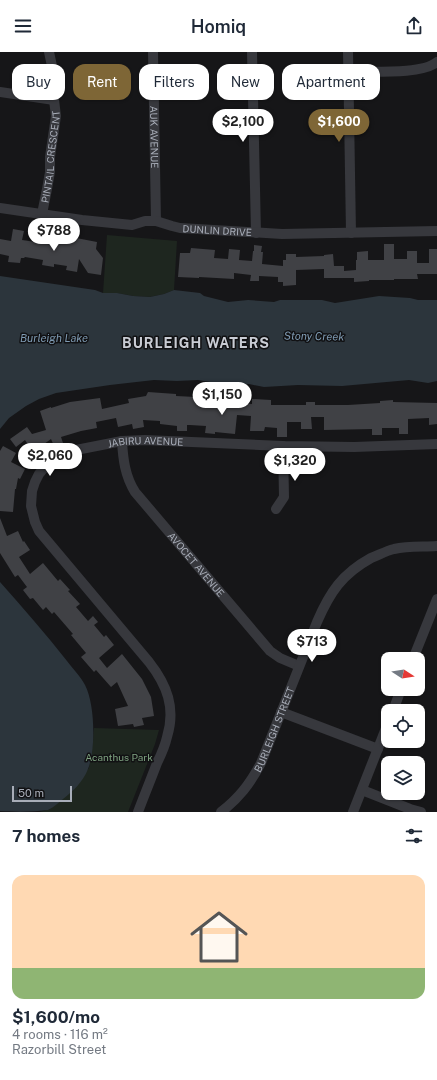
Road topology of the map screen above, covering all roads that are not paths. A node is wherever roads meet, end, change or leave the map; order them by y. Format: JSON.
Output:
{"nodes":[{"id":1,"x":49,"y":52,"type":"edge"},
{"id":2,"x":153,"y":52,"type":"edge"},
{"id":3,"x":252,"y":52,"type":"edge"},
{"id":4,"x":348,"y":52,"type":"edge"},
{"id":5,"x":52,"y":64,"type":"edge"},
{"id":6,"x":348,"y":64,"type":"edge"},
{"id":7,"x":436,"y":65,"type":"edge"},
{"id":8,"x":380,"y":71,"type":"edge"},
{"id":9,"x":0,"y":92,"type":"edge"},
{"id":10,"x":12,"y":94,"type":"edge"},
{"id":11,"x":54,"y":100,"type":"edge"},
{"id":12,"x":349,"y":100,"type":"edge"},
{"id":13,"x":0,"y":208,"type":"edge"},
{"id":14,"x":42,"y":214,"type":"junction"},
{"id":15,"x":156,"y":221,"type":"junction"},
{"id":16,"x":437,"y":231,"type":"edge"},
{"id":17,"x":256,"y":233,"type":"junction"},
{"id":18,"x":351,"y":233,"type":"junction"},
{"id":19,"x":122,"y":441,"type":"junction"},
{"id":20,"x":437,"y":444,"type":"edge"},
{"id":21,"x":283,"y":446,"type":"junction"},
{"id":22,"x":276,"y":509,"type":"dead end"},
{"id":23,"x":437,"y":546,"type":"edge"},
{"id":24,"x":437,"y":599,"type":"edge"},
{"id":25,"x":416,"y":652,"type":"edge"},
{"id":26,"x":299,"y":666,"type":"junction"},
{"id":27,"x":281,"y":712,"type":"junction"},
{"id":28,"x":381,"y":741,"type":"edge"},
{"id":29,"x":378,"y":749,"type":"junction"},
{"id":30,"x":362,"y":790,"type":"junction"},
{"id":31,"x":138,"y":812,"type":"edge"},
{"id":32,"x":221,"y":812,"type":"edge"},
{"id":33,"x":353,"y":812,"type":"edge"},
{"id":34,"x":421,"y":812,"type":"edge"}],
"edges":[{"from":1,"to":5,"type":"street","name":"PINTAIL CRESCENT"},
{"from":2,"to":15,"type":"street","name":"AUK AVENUE"},
{"from":3,"to":17,"type":"street"},
{"from":4,"to":6,"type":"street"},
{"from":7,"to":8,"type":"street"},
{"from":9,"to":10,"type":"street"},
{"from":11,"to":14,"type":"street","name":"PINTAIL CRESCENT"},
{"from":12,"to":18,"type":"street"},
{"from":13,"to":14,"type":"street","name":"DUNLIN DRIVE"},
{"from":14,"to":15,"type":"street","name":"DUNLIN DRIVE"},
{"from":15,"to":17,"type":"street","name":"DUNLIN DRIVE"},
{"from":16,"to":18,"type":"street","name":"DUNLIN DRIVE"},
{"from":17,"to":18,"type":"street","name":"DUNLIN DRIVE"},
{"from":19,"to":21,"type":"street","name":"JABIRU AVENUE"},
{"from":19,"to":26,"type":"street","name":"AVOCET AVENUE"},
{"from":19,"to":31,"type":"street","name":"JABIRU AVENUE"},
{"from":20,"to":21,"type":"street","name":"JABIRU AVENUE"},
{"from":21,"to":22,"type":"street"},
{"from":23,"to":26,"type":"street","name":"BURLEIGH STREET"},
{"from":24,"to":25,"type":"street"},
{"from":26,"to":27,"type":"street","name":"BURLEIGH STREET"},
{"from":27,"to":29,"type":"street"},
{"from":27,"to":32,"type":"street","name":"BURLEIGH STREET"},
{"from":28,"to":29,"type":"street"},
{"from":29,"to":30,"type":"street"},
{"from":30,"to":33,"type":"street"},
{"from":30,"to":34,"type":"street"}]}
